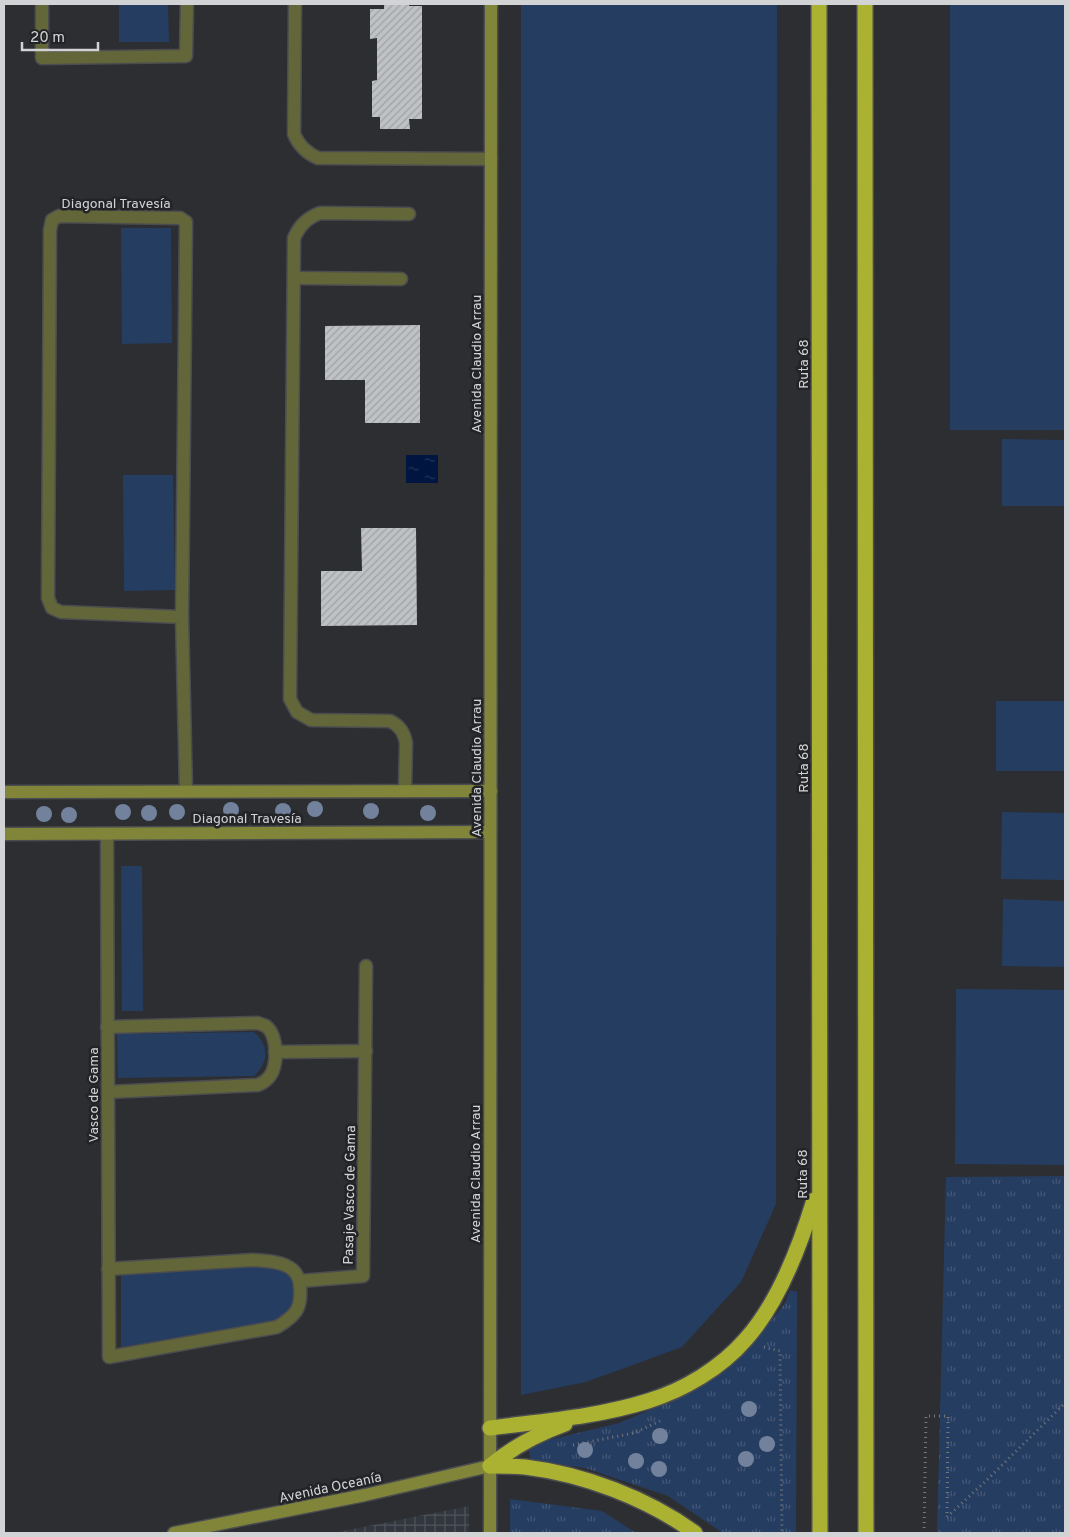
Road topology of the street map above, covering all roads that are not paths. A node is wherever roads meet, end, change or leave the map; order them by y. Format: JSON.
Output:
{"nodes":[{"id":1,"x":42,"y":4,"type":"edge"},
{"id":2,"x":187,"y":4,"type":"edge"},
{"id":3,"x":295,"y":4,"type":"edge"},
{"id":4,"x":491,"y":4,"type":"edge"},
{"id":5,"x":819,"y":4,"type":"edge"},
{"id":6,"x":865,"y":4,"type":"edge"},
{"id":7,"x":490,"y":158,"type":"junction"},
{"id":8,"x":409,"y":214,"type":"dead end"},
{"id":9,"x":294,"y":278,"type":"junction"},
{"id":10,"x":401,"y":279,"type":"dead end"},
{"id":11,"x":182,"y":617,"type":"junction"},
{"id":12,"x":405,"y":791,"type":"junction"},
{"id":13,"x":490,"y":791,"type":"junction"},
{"id":14,"x":4,"y":792,"type":"edge"},
{"id":15,"x":186,"y":792,"type":"junction"},
{"id":16,"x":490,"y":832,"type":"junction"},
{"id":17,"x":4,"y":834,"type":"edge"},
{"id":18,"x":107,"y":834,"type":"junction"},
{"id":19,"x":366,"y":966,"type":"dead end"},
{"id":20,"x":108,"y":1027,"type":"junction"},
{"id":21,"x":366,"y":1051,"type":"junction"},
{"id":22,"x":275,"y":1052,"type":"junction"},
{"id":23,"x":108,"y":1092,"type":"junction"},
{"id":24,"x":818,"y":1184,"type":"junction"},
{"id":25,"x":108,"y":1269,"type":"junction"},
{"id":26,"x":300,"y":1281,"type":"junction"},
{"id":27,"x":592,"y":1414,"type":"junction"},
{"id":28,"x":490,"y":1428,"type":"junction"},
{"id":29,"x":490,"y":1466,"type":"junction"},
{"id":30,"x":174,"y":1533,"type":"edge"},
{"id":31,"x":490,"y":1533,"type":"edge"},
{"id":32,"x":695,"y":1533,"type":"edge"},
{"id":33,"x":820,"y":1533,"type":"edge"},
{"id":34,"x":866,"y":1533,"type":"edge"}],
"edges":[{"from":1,"to":2,"type":"street"},
{"from":3,"to":7,"type":"street"},
{"from":4,"to":7,"type":"street","name":"Avenida Claudio Arrau"},
{"from":5,"to":24,"type":"highway","name":"Ruta 68"},
{"from":6,"to":34,"type":"highway"},
{"from":7,"to":13,"type":"street","name":"Avenida Claudio Arrau"},
{"from":8,"to":9,"type":"street"},
{"from":9,"to":10,"type":"street"},
{"from":9,"to":12,"type":"street"},
{"from":11,"to":11,"type":"street","name":"Diagonal Travesía"},
{"from":11,"to":15,"type":"street","name":"Diagonal Travesía"},
{"from":12,"to":13,"type":"street","name":"Diagonal Travesía"},
{"from":12,"to":15,"type":"street","name":"Diagonal Travesía"},
{"from":13,"to":16,"type":"street","name":"Avenida Claudio Arrau"},
{"from":14,"to":15,"type":"street","name":"Diagonal Travesía"},
{"from":16,"to":18,"type":"street","name":"Diagonal Travesía"},
{"from":16,"to":28,"type":"street","name":"Avenida Claudio Arrau"},
{"from":17,"to":18,"type":"street","name":"Diagonal Travesía"},
{"from":18,"to":20,"type":"street","name":"Vasco de Gama"},
{"from":19,"to":21,"type":"street","name":"Pasaje Vasco de Gama"},
{"from":20,"to":22,"type":"street"},
{"from":20,"to":23,"type":"street","name":"Vasco de Gama"},
{"from":21,"to":22,"type":"street"},
{"from":21,"to":26,"type":"street","name":"Pasaje Vasco de Gama"},
{"from":22,"to":23,"type":"street"},
{"from":23,"to":25,"type":"street","name":"Vasco de Gama"},
{"from":24,"to":27,"type":"highway"},
{"from":24,"to":33,"type":"highway","name":"Ruta 68"},
{"from":25,"to":26,"type":"street"},
{"from":25,"to":26,"type":"street","name":"Vasco de Gama"},
{"from":27,"to":28,"type":"highway"},
{"from":27,"to":29,"type":"highway"},
{"from":28,"to":29,"type":"street","name":"Avenida Claudio Arrau"},
{"from":29,"to":30,"type":"street","name":"Avenida Oceanía"},
{"from":29,"to":31,"type":"street","name":"Avenida Claudio Arrau"},
{"from":29,"to":32,"type":"highway"}]}
